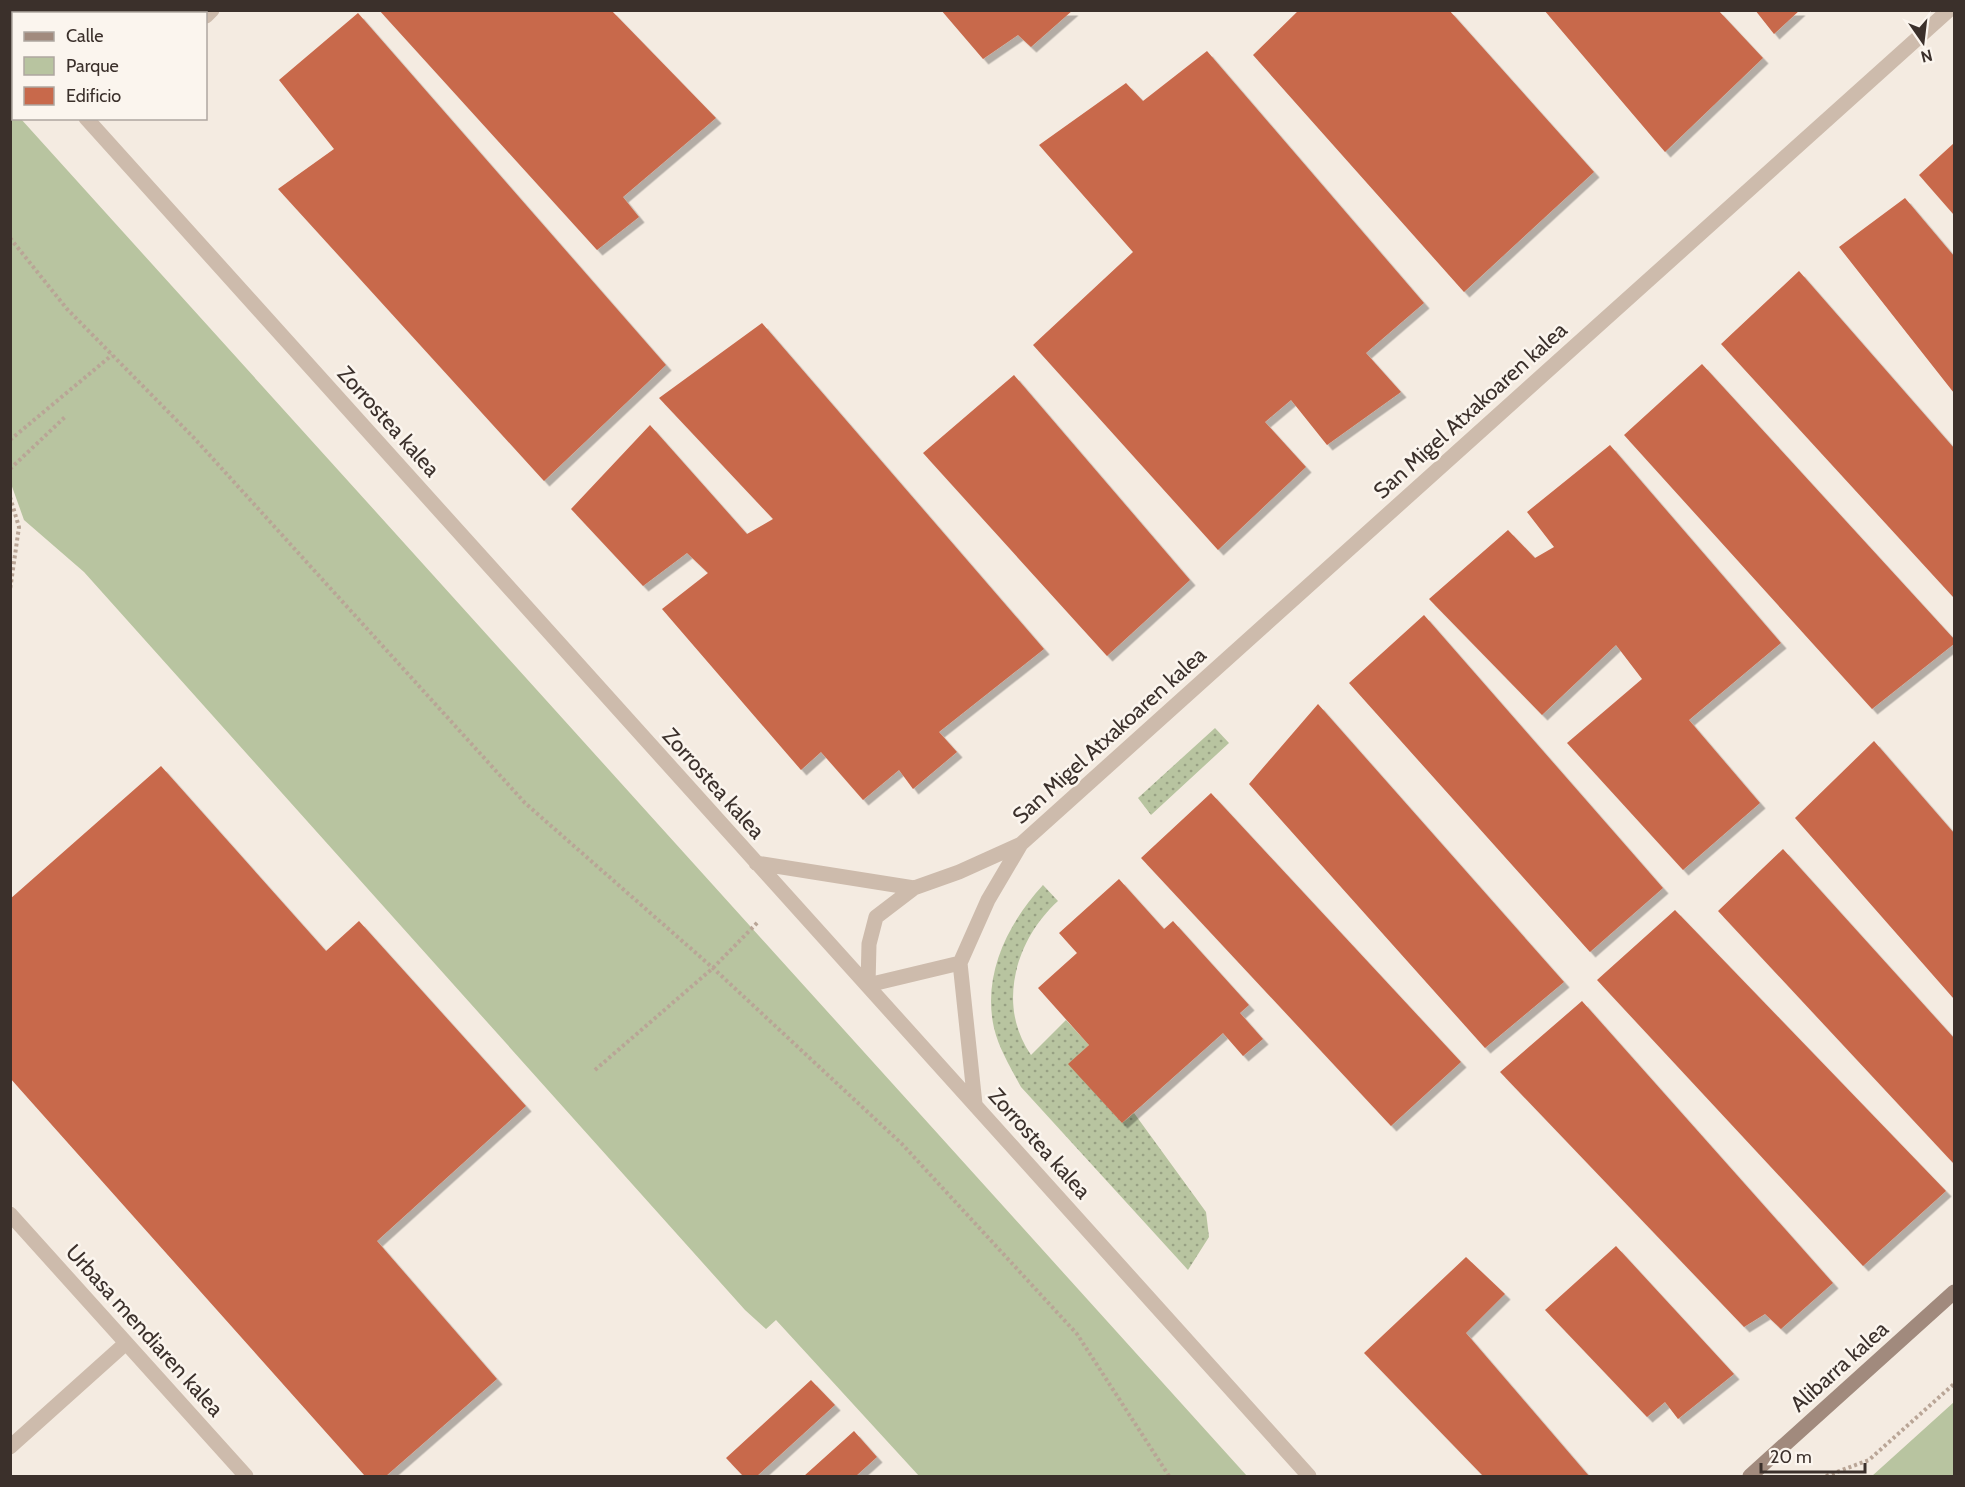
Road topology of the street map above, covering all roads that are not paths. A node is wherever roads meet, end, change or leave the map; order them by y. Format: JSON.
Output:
{"nodes":[{"id":1,"x":1949,"y":10,"type":"edge"},
{"id":2,"x":90,"y":120,"type":"edge"},
{"id":3,"x":1021,"y":844,"type":"junction"},
{"id":4,"x":756,"y":863,"type":"junction"},
{"id":5,"x":914,"y":888,"type":"junction"},
{"id":6,"x":960,"y":963,"type":"junction"},
{"id":7,"x":868,"y":985,"type":"junction"},
{"id":8,"x":975,"y":1104,"type":"junction"},
{"id":9,"x":10,"y":1214,"type":"edge"},
{"id":10,"x":1954,"y":1292,"type":"edge"},
{"id":11,"x":126,"y":1343,"type":"junction"},
{"id":12,"x":10,"y":1447,"type":"edge"},
{"id":13,"x":246,"y":1476,"type":"edge"},
{"id":14,"x":1309,"y":1476,"type":"edge"},
{"id":15,"x":1751,"y":1476,"type":"edge"}],
"edges":[{"from":1,"to":3,"type":"street","name":"San Migel Atxakoaren kalea"},
{"from":2,"to":4,"type":"street","name":"Zorrostea kalea"},
{"from":3,"to":5,"type":"street","name":"San Migel Atxakoaren kalea"},
{"from":3,"to":6,"type":"street","name":"San Migel Atxakoaren kalea"},
{"from":4,"to":5,"type":"street","name":"San Migel Atxakoaren kalea"},
{"from":4,"to":7,"type":"street","name":"Zorrostea kalea"},
{"from":5,"to":7,"type":"street","name":"San Migel Atxakoaren kalea"},
{"from":6,"to":7,"type":"street"},
{"from":6,"to":8,"type":"street"},
{"from":7,"to":8,"type":"street","name":"Zorrostea kalea"},
{"from":8,"to":14,"type":"street","name":"Zorrostea kalea"},
{"from":9,"to":11,"type":"street","name":"Urbasa mendiaren kalea"},
{"from":10,"to":15,"type":"street","name":"Alibarra kalea"},
{"from":11,"to":12,"type":"street"},
{"from":11,"to":13,"type":"street","name":"Urbasa mendiaren kalea"}]}
